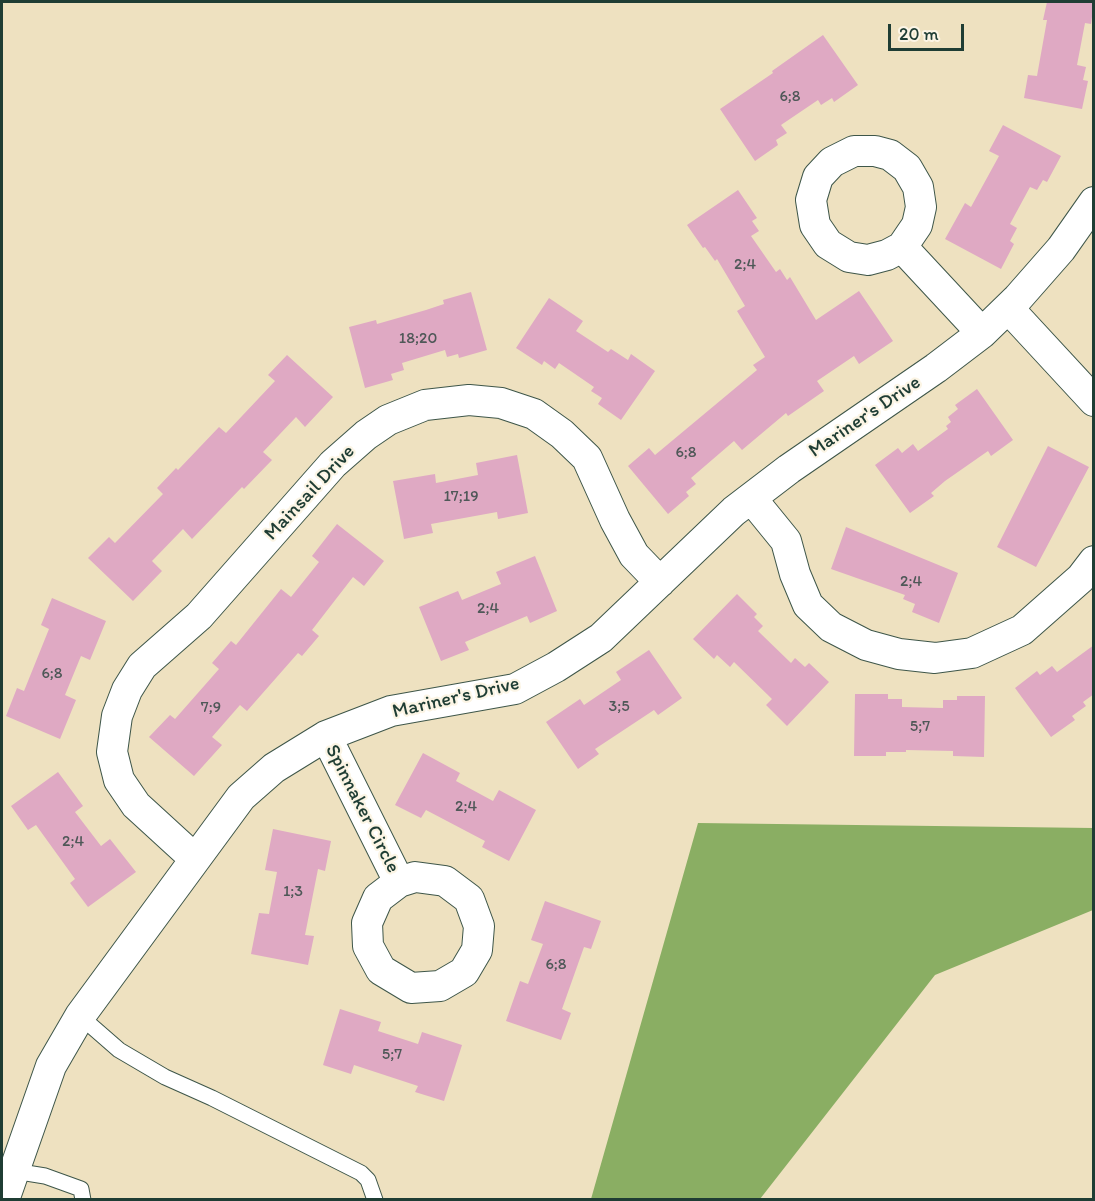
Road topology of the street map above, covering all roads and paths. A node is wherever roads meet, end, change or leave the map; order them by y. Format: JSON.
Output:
{"nodes":[{"id":1,"x":1094,"y":202,"type":"edge"},
{"id":2,"x":902,"y":247,"type":"dead end"},
{"id":3,"x":1008,"y":308,"type":"junction"},
{"id":4,"x":982,"y":333,"type":"junction"},
{"id":5,"x":1094,"y":401,"type":"edge"},
{"id":6,"x":751,"y":498,"type":"junction"},
{"id":7,"x":1094,"y":561,"type":"edge"},
{"id":8,"x":660,"y":582,"type":"junction"},
{"id":9,"x":326,"y":736,"type":"junction"},
{"id":10,"x":195,"y":859,"type":"junction"},
{"id":11,"x":399,"y":882,"type":"dead end"},
{"id":12,"x":80,"y":1016,"type":"junction"},
{"id":13,"x":14,"y":1171,"type":"junction"},
{"id":14,"x":4,"y":1200,"type":"edge"},
{"id":15,"x":83,"y":1200,"type":"edge"},
{"id":16,"x":375,"y":1200,"type":"edge"}],
"edges":[{"from":1,"to":3,"type":"street","name":"Mariner's Drive"},
{"from":2,"to":4,"type":"street"},
{"from":3,"to":4,"type":"street","name":"Mariner's Drive"},
{"from":3,"to":5,"type":"street"},
{"from":4,"to":6,"type":"street","name":"Mariner's Drive"},
{"from":6,"to":7,"type":"street"},
{"from":6,"to":8,"type":"street","name":"Mariner's Drive"},
{"from":8,"to":9,"type":"street","name":"Mariner's Drive"},
{"from":8,"to":10,"type":"street","name":"Mainsail Drive"},
{"from":9,"to":10,"type":"street","name":"Mariner's Drive"},
{"from":9,"to":11,"type":"street","name":"Spinnaker Circle"},
{"from":10,"to":12,"type":"street","name":"Mariner's Drive"},
{"from":12,"to":13,"type":"street","name":"Mariner's Drive"},
{"from":12,"to":16,"type":"lane"},
{"from":13,"to":14,"type":"street","name":"Mariner's Drive"},
{"from":13,"to":15,"type":"lane"}]}
